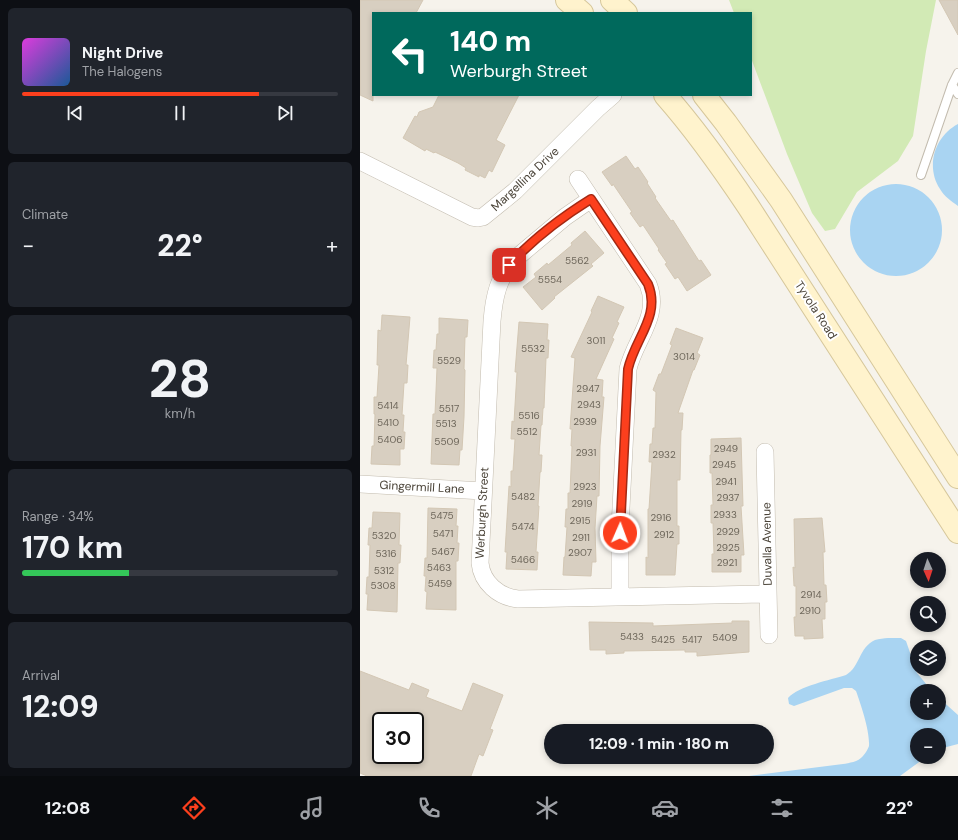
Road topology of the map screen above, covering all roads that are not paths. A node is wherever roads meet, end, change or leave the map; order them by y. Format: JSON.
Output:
{"nodes":[{"id":1,"x":567,"y":0,"type":"edge"},
{"id":2,"x":612,"y":0,"type":"edge"},
{"id":3,"x":581,"y":12,"type":"edge"},
{"id":4,"x":625,"y":12,"type":"edge"},
{"id":5,"x":958,"y":73,"type":"edge"},
{"id":6,"x":952,"y":85,"type":"junction"},
{"id":7,"x":958,"y":94,"type":"edge"},
{"id":8,"x":612,"y":96,"type":"edge"},
{"id":9,"x":665,"y":96,"type":"edge"},
{"id":10,"x":705,"y":96,"type":"edge"},
{"id":11,"x":360,"y":161,"type":"edge"},
{"id":12,"x":921,"y":175,"type":"dead end"},
{"id":13,"x":578,"y":179,"type":"dead end"},
{"id":14,"x":591,"y":199,"type":"junction"},
{"id":15,"x":765,"y":452,"type":"dead end"},
{"id":16,"x":958,"y":477,"type":"edge"},
{"id":17,"x":360,"y":484,"type":"edge"},
{"id":18,"x":483,"y":491,"type":"junction"},
{"id":19,"x":958,"y":532,"type":"edge"},
{"id":20,"x":768,"y":594,"type":"junction"},
{"id":21,"x":620,"y":597,"type":"junction"},
{"id":22,"x":769,"y":635,"type":"dead end"}],
"edges":[{"from":1,"to":3,"type":"main road"},
{"from":2,"to":4,"type":"main road"},
{"from":5,"to":6,"type":"lane"},
{"from":6,"to":7,"type":"lane"},
{"from":6,"to":12,"type":"lane"},
{"from":8,"to":11,"type":"street","name":"Margellina Drive"},
{"from":9,"to":19,"type":"main road","name":"Tyvola Road"},
{"from":10,"to":16,"type":"main road"},
{"from":13,"to":14,"type":"street"},
{"from":14,"to":18,"type":"street","name":"Werburgh Street"},
{"from":14,"to":21,"type":"street"},
{"from":15,"to":20,"type":"street","name":"Duvalla Avenue"},
{"from":17,"to":18,"type":"street","name":"Gingermill Lane"},
{"from":18,"to":21,"type":"street","name":"Werburgh Street"},
{"from":20,"to":21,"type":"street","name":"Werburgh Street"},
{"from":20,"to":22,"type":"street","name":"Duvalla Avenue"}]}
